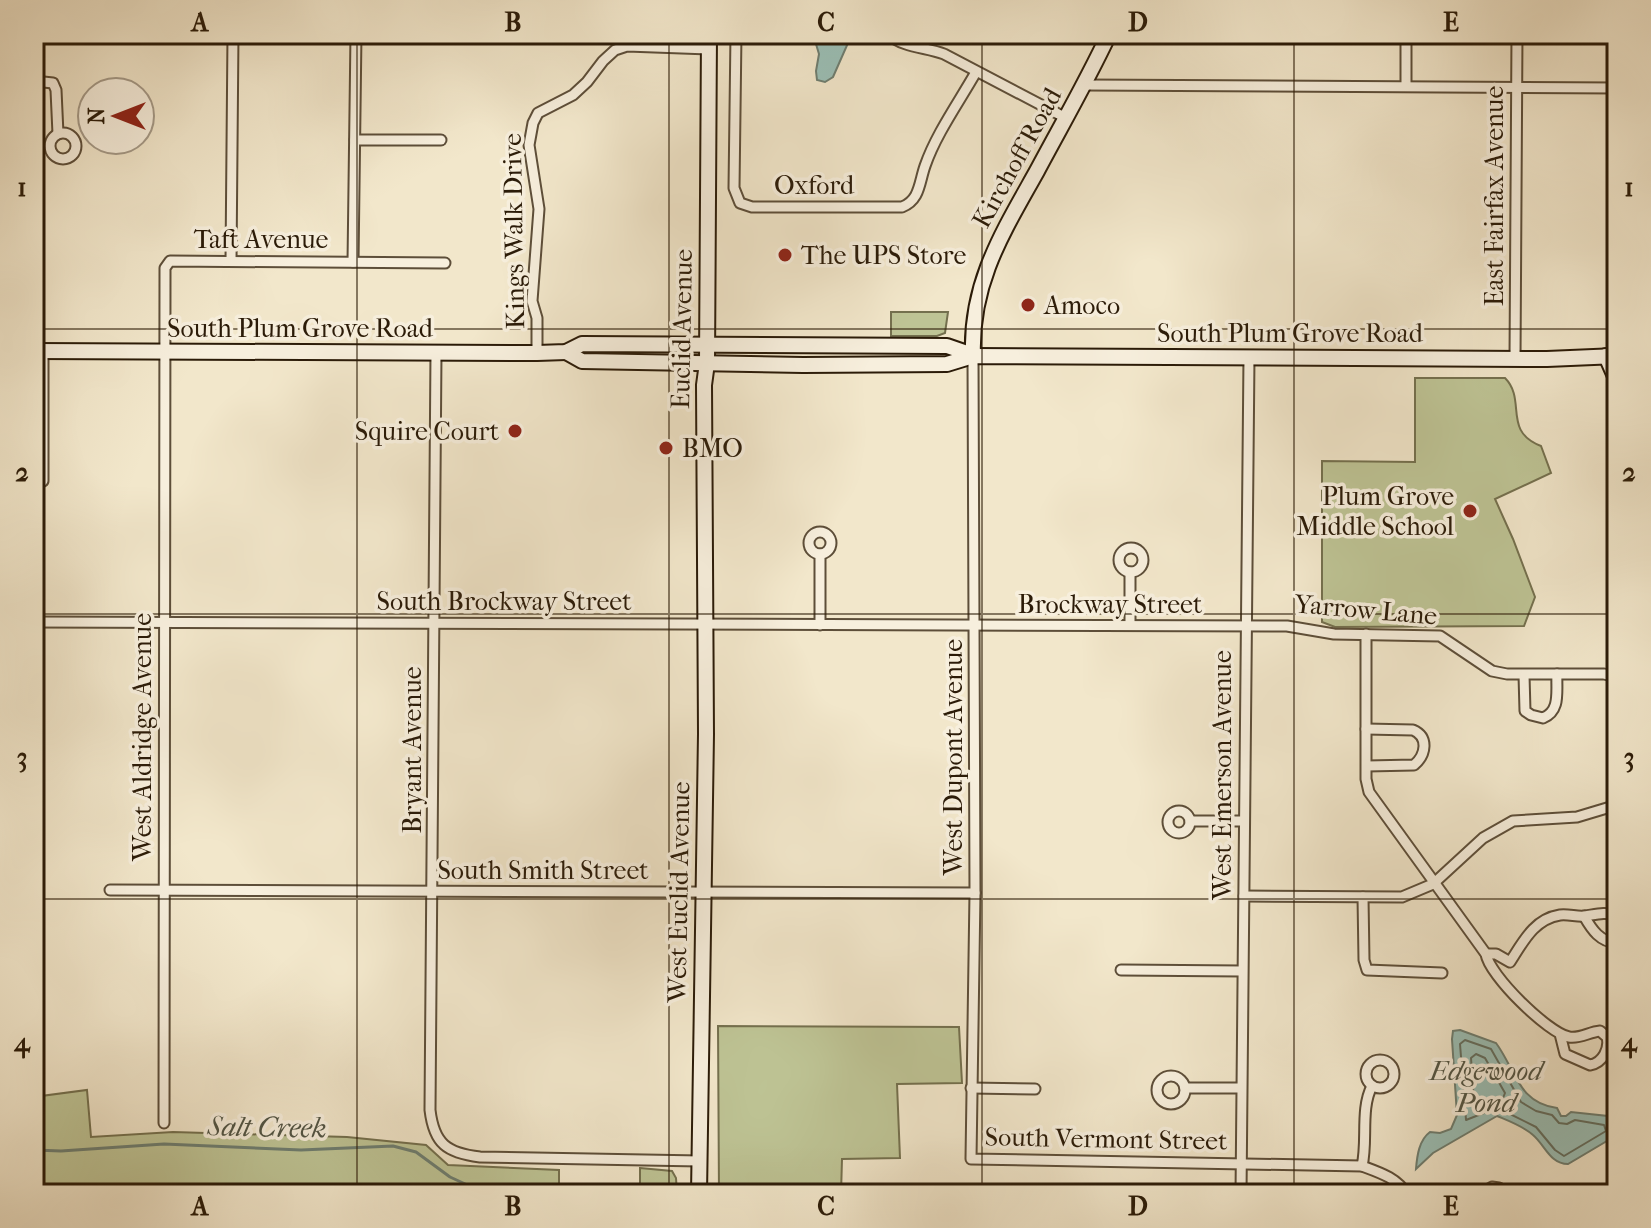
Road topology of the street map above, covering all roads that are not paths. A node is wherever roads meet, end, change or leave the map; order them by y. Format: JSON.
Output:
{"nodes":[{"id":1,"x":233,"y":34,"type":"edge"},
{"id":2,"x":356,"y":34,"type":"edge"},
{"id":3,"x":736,"y":34,"type":"edge"},
{"id":4,"x":888,"y":34,"type":"edge"},
{"id":5,"x":1109,"y":34,"type":"edge"},
{"id":6,"x":1406,"y":34,"type":"edge"},
{"id":7,"x":1517,"y":34,"type":"edge"},
{"id":8,"x":709,"y":41,"type":"edge"},
{"id":9,"x":976,"y":72,"type":"junction"},
{"id":10,"x":34,"y":81,"type":"edge"},
{"id":11,"x":1085,"y":85,"type":"junction"},
{"id":12,"x":1406,"y":86,"type":"junction"},
{"id":13,"x":1517,"y":88,"type":"junction"},
{"id":14,"x":1617,"y":88,"type":"edge"},
{"id":15,"x":1066,"y":118,"type":"junction"},
{"id":16,"x":58,"y":134,"type":"dead end"},
{"id":17,"x":355,"y":140,"type":"junction"},
{"id":18,"x":441,"y":140,"type":"dead end"},
{"id":19,"x":231,"y":261,"type":"junction"},
{"id":20,"x":353,"y":262,"type":"junction"},
{"id":21,"x":445,"y":263,"type":"dead end"},
{"id":22,"x":707,"y":344,"type":"junction"},
{"id":23,"x":39,"y":351,"type":"edge"},
{"id":24,"x":165,"y":352,"type":"junction"},
{"id":25,"x":566,"y":352,"type":"junction"},
{"id":26,"x":436,"y":353,"type":"junction"},
{"id":27,"x":537,"y":353,"type":"junction"},
{"id":28,"x":973,"y":356,"type":"junction"},
{"id":29,"x":1612,"y":356,"type":"edge"},
{"id":30,"x":1249,"y":357,"type":"junction"},
{"id":31,"x":1515,"y":359,"type":"junction"},
{"id":32,"x":707,"y":363,"type":"junction"},
{"id":33,"x":1617,"y":381,"type":"edge"},
{"id":34,"x":34,"y":486,"type":"edge"},
{"id":35,"x":820,"y":554,"type":"dead end"},
{"id":36,"x":1130,"y":572,"type":"dead end"},
{"id":37,"x":34,"y":622,"type":"edge"},
{"id":38,"x":164,"y":622,"type":"junction"},
{"id":39,"x":435,"y":622,"type":"junction"},
{"id":40,"x":704,"y":625,"type":"junction"},
{"id":41,"x":820,"y":625,"type":"junction"},
{"id":42,"x":975,"y":625,"type":"junction"},
{"id":43,"x":1130,"y":625,"type":"junction"},
{"id":44,"x":1245,"y":626,"type":"junction"},
{"id":45,"x":1366,"y":634,"type":"junction"},
{"id":46,"x":1557,"y":674,"type":"junction"},
{"id":47,"x":1524,"y":675,"type":"junction"},
{"id":48,"x":1617,"y":677,"type":"edge"},
{"id":49,"x":1366,"y":729,"type":"junction"},
{"id":50,"x":34,"y":747,"type":"edge"},
{"id":51,"x":1367,"y":766,"type":"junction"},
{"id":52,"x":34,"y":795,"type":"edge"},
{"id":53,"x":1617,"y":805,"type":"edge"},
{"id":54,"x":1190,"y":821,"type":"dead end"},
{"id":55,"x":1244,"y":821,"type":"junction"},
{"id":56,"x":1433,"y":884,"type":"junction"},
{"id":57,"x":110,"y":890,"type":"dead end"},
{"id":58,"x":163,"y":890,"type":"junction"},
{"id":59,"x":434,"y":892,"type":"junction"},
{"id":60,"x":704,"y":893,"type":"junction"},
{"id":61,"x":975,"y":893,"type":"junction"},
{"id":62,"x":1244,"y":896,"type":"junction"},
{"id":63,"x":1363,"y":897,"type":"junction"},
{"id":64,"x":1617,"y":915,"type":"edge"},
{"id":65,"x":1584,"y":916,"type":"junction"},
{"id":66,"x":1617,"y":943,"type":"edge"},
{"id":67,"x":1486,"y":954,"type":"junction"},
{"id":68,"x":1510,"y":962,"type":"junction"},
{"id":69,"x":1121,"y":970,"type":"dead end"},
{"id":70,"x":1242,"y":971,"type":"junction"},
{"id":71,"x":1442,"y":973,"type":"dead end"},
{"id":72,"x":1501,"y":979,"type":"junction"},
{"id":73,"x":1560,"y":1034,"type":"junction"},
{"id":74,"x":1372,"y":1086,"type":"dead end"},
{"id":75,"x":971,"y":1088,"type":"junction"},
{"id":76,"x":1185,"y":1088,"type":"dead end"},
{"id":77,"x":1240,"y":1088,"type":"junction"},
{"id":78,"x":1035,"y":1089,"type":"dead end"},
{"id":79,"x":164,"y":1123,"type":"dead end"},
{"id":80,"x":971,"y":1159,"type":"joint"},
{"id":81,"x":700,"y":1161,"type":"junction"},
{"id":82,"x":1241,"y":1163,"type":"junction"},
{"id":83,"x":1362,"y":1166,"type":"junction"},
{"id":84,"x":699,"y":1194,"type":"edge"},
{"id":85,"x":1241,"y":1194,"type":"edge"},
{"id":86,"x":1406,"y":1194,"type":"edge"},
{"id":87,"x":1480,"y":1194,"type":"edge"},
{"id":88,"x":1504,"y":1194,"type":"edge"}],
"edges":[{"from":1,"to":19,"type":"street"},
{"from":2,"to":17,"type":"street"},
{"from":3,"to":9,"type":"street","name":"Oxford"},
{"from":4,"to":9,"type":"street"},
{"from":5,"to":11,"type":"main road","name":"Kirchoff Road"},
{"from":6,"to":12,"type":"street"},
{"from":7,"to":13,"type":"street","name":"East Fairfax Avenue"},
{"from":8,"to":22,"type":"main road","name":"Euclid Avenue"},
{"from":8,"to":27,"type":"street","name":"Kings Walk Drive"},
{"from":9,"to":15,"type":"street"},
{"from":10,"to":16,"type":"street"},
{"from":11,"to":12,"type":"street"},
{"from":11,"to":15,"type":"main road","name":"Kirchoff Road"},
{"from":12,"to":13,"type":"street"},
{"from":13,"to":14,"type":"street"},
{"from":13,"to":31,"type":"street","name":"East Fairfax Avenue"},
{"from":15,"to":28,"type":"main road","name":"Kirchoff Road"},
{"from":17,"to":18,"type":"street"},
{"from":17,"to":20,"type":"street"},
{"from":19,"to":20,"type":"street","name":"Taft Avenue"},
{"from":19,"to":24,"type":"street","name":"Taft Avenue"},
{"from":20,"to":21,"type":"street","name":"Taft Avenue"},
{"from":22,"to":25,"type":"main road","name":"South Plum Grove Road"},
{"from":22,"to":28,"type":"main road","name":"South Plum Grove Road"},
{"from":22,"to":32,"type":"main road","name":"Euclid Avenue"},
{"from":23,"to":24,"type":"main road","name":"South Plum Grove Road"},
{"from":23,"to":34,"type":"street"},
{"from":24,"to":26,"type":"main road","name":"South Plum Grove Road"},
{"from":24,"to":38,"type":"street","name":"West Aldridge Avenue"},
{"from":25,"to":27,"type":"main road","name":"South Plum Grove Road"},
{"from":25,"to":32,"type":"main road","name":"South Plum Grove Road"},
{"from":26,"to":27,"type":"main road","name":"South Plum Grove Road"},
{"from":26,"to":39,"type":"street","name":"Bryant Avenue"},
{"from":28,"to":30,"type":"main road","name":"South Plum Grove Road"},
{"from":28,"to":32,"type":"main road","name":"South Plum Grove Road"},
{"from":28,"to":42,"type":"street","name":"West Dupont Avenue"},
{"from":29,"to":31,"type":"main road","name":"South Plum Grove Road"},
{"from":29,"to":33,"type":"main road"},
{"from":30,"to":31,"type":"main road","name":"South Plum Grove Road"},
{"from":30,"to":44,"type":"street","name":"West Emerson Avenue"},
{"from":32,"to":40,"type":"main road","name":"Euclid Avenue"},
{"from":35,"to":41,"type":"street"},
{"from":36,"to":43,"type":"street"},
{"from":37,"to":38,"type":"street","name":"South Brockway Street"},
{"from":37,"to":50,"type":"street"},
{"from":38,"to":39,"type":"street","name":"South Brockway Street"},
{"from":38,"to":58,"type":"street","name":"West Aldridge Avenue"},
{"from":39,"to":40,"type":"street","name":"South Brockway Street"},
{"from":39,"to":59,"type":"street","name":"Bryant Avenue"},
{"from":40,"to":41,"type":"street","name":"South Brockway Street"},
{"from":40,"to":60,"type":"main road","name":"West Euclid Avenue"},
{"from":41,"to":42,"type":"street","name":"South Brockway Street"},
{"from":42,"to":43,"type":"street","name":"Brockway Street"},
{"from":42,"to":61,"type":"street","name":"West Dupont Avenue"},
{"from":43,"to":44,"type":"street","name":"Brockway Street"},
{"from":44,"to":45,"type":"street","name":"Yarrow Lane"},
{"from":44,"to":55,"type":"street","name":"West Emerson Avenue"},
{"from":45,"to":47,"type":"street","name":"Yarrow Lane"},
{"from":45,"to":49,"type":"street"},
{"from":46,"to":47,"type":"street","name":"Yarrow Lane"},
{"from":46,"to":47,"type":"street"},
{"from":46,"to":48,"type":"street","name":"Yarrow Lane"},
{"from":49,"to":51,"type":"street"},
{"from":49,"to":51,"type":"street"},
{"from":50,"to":52,"type":"street"},
{"from":51,"to":56,"type":"street"},
{"from":53,"to":56,"type":"street"},
{"from":54,"to":55,"type":"street"},
{"from":55,"to":62,"type":"street","name":"West Emerson Avenue"},
{"from":56,"to":63,"type":"street"},
{"from":56,"to":67,"type":"street"},
{"from":57,"to":58,"type":"street","name":"South Smith Street"},
{"from":58,"to":59,"type":"street","name":"South Smith Street"},
{"from":58,"to":79,"type":"street","name":"West Aldridge Avenue"},
{"from":59,"to":60,"type":"street","name":"South Smith Street"},
{"from":59,"to":81,"type":"street","name":"Bryant Avenue"},
{"from":60,"to":61,"type":"street","name":"South Smith Street"},
{"from":60,"to":81,"type":"main road","name":"West Euclid Avenue"},
{"from":61,"to":75,"type":"street","name":"West Dupont Avenue"},
{"from":62,"to":63,"type":"street"},
{"from":62,"to":70,"type":"street","name":"West Emerson Avenue"},
{"from":63,"to":71,"type":"street"},
{"from":64,"to":65,"type":"street"},
{"from":65,"to":66,"type":"street"},
{"from":65,"to":68,"type":"street"},
{"from":67,"to":68,"type":"street"},
{"from":67,"to":72,"type":"street"},
{"from":68,"to":72,"type":"street"},
{"from":69,"to":70,"type":"street"},
{"from":70,"to":77,"type":"street","name":"West Emerson Avenue"},
{"from":72,"to":73,"type":"street"},
{"from":73,"to":73,"type":"street"},
{"from":74,"to":83,"type":"street"},
{"from":75,"to":78,"type":"street"},
{"from":75,"to":80,"type":"street","name":"West Dupont Avenue"},
{"from":76,"to":77,"type":"street"},
{"from":77,"to":82,"type":"street","name":"West Emerson Avenue"},
{"from":80,"to":82,"type":"street","name":"South Vermont Street"},
{"from":81,"to":84,"type":"main road"},
{"from":82,"to":83,"type":"street","name":"South Vermont Street"},
{"from":82,"to":85,"type":"street","name":"West Emerson Avenue"},
{"from":83,"to":86,"type":"street"},
{"from":87,"to":88,"type":"street"}]}
